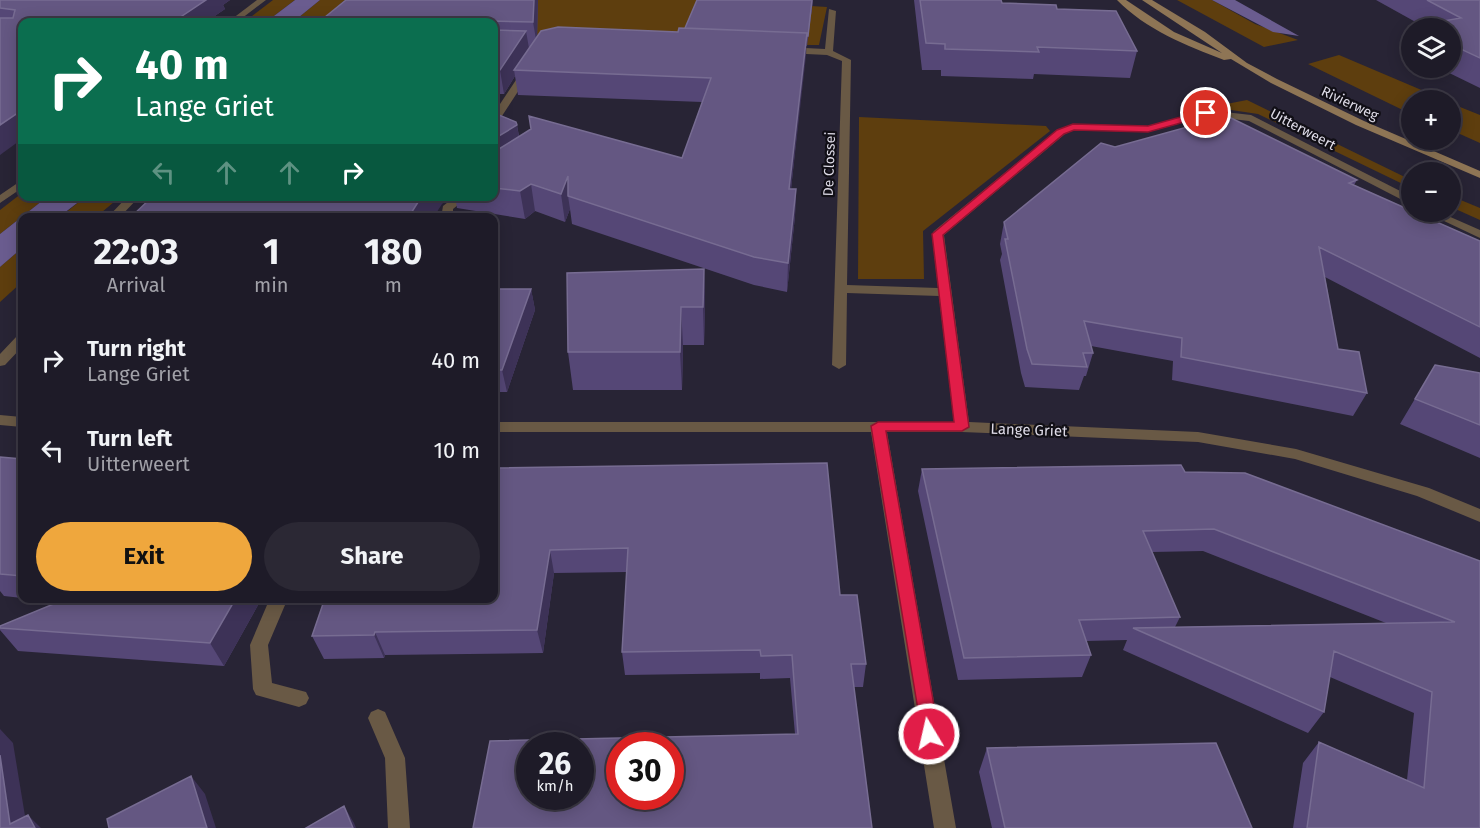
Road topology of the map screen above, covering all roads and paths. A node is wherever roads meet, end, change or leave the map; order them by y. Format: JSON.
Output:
{"nodes":[{"id":1,"x":262,"y":0,"type":"edge"},
{"id":2,"x":1121,"y":0,"type":"edge"},
{"id":3,"x":1146,"y":0,"type":"edge"},
{"id":4,"x":832,"y":11,"type":"dead end"},
{"id":5,"x":237,"y":18,"type":"edge"},
{"id":6,"x":770,"y":50,"type":"edge"},
{"id":7,"x":829,"y":52,"type":"junction"},
{"id":8,"x":534,"y":58,"type":"edge"},
{"id":9,"x":1244,"y":64,"type":"junction"},
{"id":10,"x":498,"y":114,"type":"edge"},
{"id":11,"x":1480,"y":175,"type":"edge"},
{"id":12,"x":18,"y":186,"type":"edge"},
{"id":13,"x":1401,"y":196,"type":"edge"},
{"id":14,"x":0,"y":200,"type":"edge"},
{"id":15,"x":130,"y":201,"type":"edge"},
{"id":16,"x":457,"y":201,"type":"edge"},
{"id":17,"x":117,"y":213,"type":"edge"},
{"id":18,"x":447,"y":213,"type":"edge"},
{"id":19,"x":1453,"y":222,"type":"edge"},
{"id":20,"x":1480,"y":234,"type":"edge"},
{"id":21,"x":841,"y":289,"type":"junction"},
{"id":22,"x":944,"y":292,"type":"junction"},
{"id":23,"x":18,"y":343,"type":"edge"},
{"id":24,"x":0,"y":362,"type":"edge"},
{"id":25,"x":839,"y":365,"type":"dead end"},
{"id":26,"x":0,"y":420,"type":"edge"},
{"id":27,"x":18,"y":422,"type":"edge"},
{"id":28,"x":878,"y":426,"type":"junction"},
{"id":29,"x":498,"y":427,"type":"edge"},
{"id":30,"x":962,"y":427,"type":"junction"},
{"id":31,"x":1480,"y":516,"type":"edge"},
{"id":32,"x":277,"y":603,"type":"edge"},
{"id":33,"x":299,"y":698,"type":"dead end"},
{"id":34,"x":378,"y":718,"type":"dead end"},
{"id":35,"x":399,"y":828,"type":"edge"},
{"id":36,"x":945,"y":828,"type":"edge"}],
"edges":[{"from":1,"to":5,"type":"street"},
{"from":2,"to":9,"type":"street","name":"Rivierweg"},
{"from":3,"to":9,"type":"street","name":"Rivierweg"},
{"from":4,"to":7,"type":"street"},
{"from":6,"to":7,"type":"street"},
{"from":7,"to":21,"type":"street","name":"De Clossei"},
{"from":8,"to":10,"type":"street"},
{"from":9,"to":11,"type":"street","name":"Rivierweg"},
{"from":12,"to":14,"type":"street"},
{"from":13,"to":22,"type":"street","name":"Uitterweert"},
{"from":15,"to":17,"type":"street"},
{"from":16,"to":18,"type":"street"},
{"from":19,"to":20,"type":"street"},
{"from":21,"to":22,"type":"street"},
{"from":21,"to":25,"type":"street","name":"De Clossei"},
{"from":22,"to":30,"type":"street","name":"Uitterweert"},
{"from":23,"to":24,"type":"street"},
{"from":26,"to":27,"type":"street"},
{"from":28,"to":29,"type":"street","name":"Lange Griet"},
{"from":28,"to":30,"type":"street","name":"Lange Griet"},
{"from":28,"to":36,"type":"street"},
{"from":30,"to":31,"type":"street","name":"Lange Griet"},
{"from":32,"to":33,"type":"street"},
{"from":34,"to":35,"type":"street"}]}
